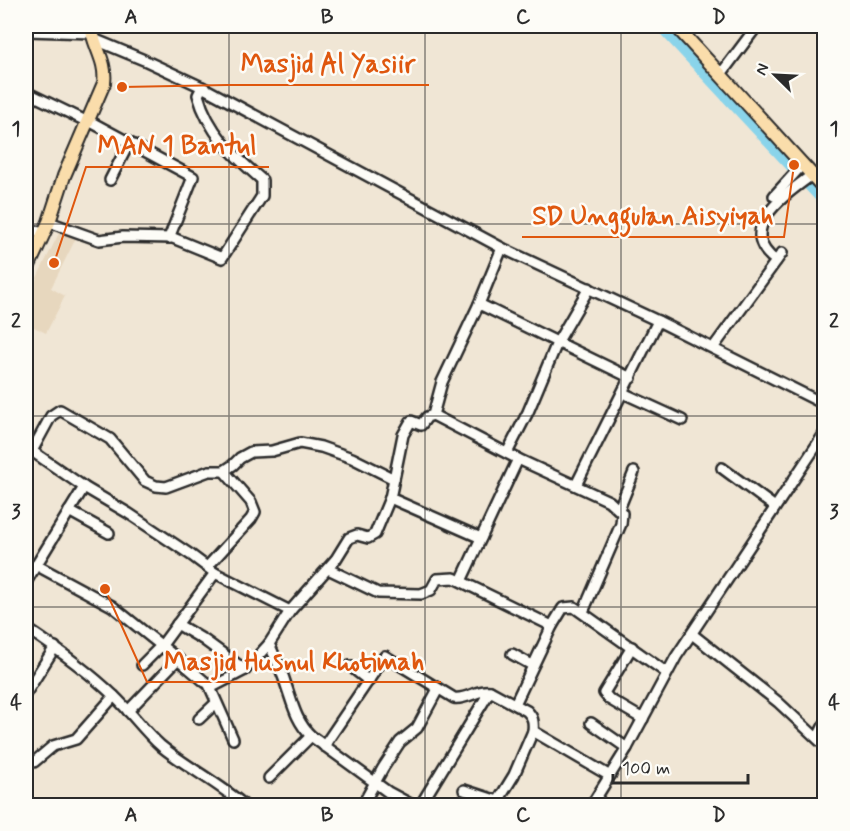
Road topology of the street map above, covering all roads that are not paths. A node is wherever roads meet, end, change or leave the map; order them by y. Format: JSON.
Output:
{"nodes":[{"id":1,"x":676,"y":26,"type":"edge"},
{"id":2,"x":757,"y":26,"type":"edge"},
{"id":3,"x":26,"y":31,"type":"edge"},
{"id":4,"x":93,"y":33,"type":"edge"},
{"id":5,"x":721,"y":74,"type":"junction"},
{"id":6,"x":202,"y":87,"type":"junction"},
{"id":7,"x":26,"y":92,"type":"edge"},
{"id":8,"x":88,"y":122,"type":"junction"},
{"id":9,"x":129,"y":143,"type":"junction"},
{"id":10,"x":800,"y":167,"type":"junction"},
{"id":11,"x":110,"y":180,"type":"dead end"},
{"id":12,"x":804,"y":180,"type":"junction"},
{"id":13,"x":825,"y":188,"type":"edge"},
{"id":14,"x":774,"y":196,"type":"dead end"},
{"id":15,"x":26,"y":228,"type":"edge"},
{"id":16,"x":46,"y":228,"type":"junction"},
{"id":17,"x":169,"y":238,"type":"junction"},
{"id":18,"x":502,"y":248,"type":"junction"},
{"id":19,"x":26,"y":272,"type":"edge"},
{"id":20,"x":589,"y":288,"type":"junction"},
{"id":21,"x":479,"y":304,"type":"junction"},
{"id":22,"x":658,"y":321,"type":"junction"},
{"id":23,"x":557,"y":343,"type":"junction"},
{"id":24,"x":713,"y":348,"type":"junction"},
{"id":25,"x":631,"y":378,"type":"junction"},
{"id":26,"x":623,"y":393,"type":"junction"},
{"id":27,"x":825,"y":404,"type":"edge"},
{"id":28,"x":433,"y":415,"type":"junction"},
{"id":29,"x":682,"y":420,"type":"dead end"},
{"id":30,"x":825,"y":434,"type":"edge"},
{"id":31,"x":29,"y":449,"type":"edge"},
{"id":32,"x":507,"y":453,"type":"junction"},
{"id":33,"x":518,"y":459,"type":"junction"},
{"id":34,"x":722,"y":468,"type":"dead end"},
{"id":35,"x":224,"y":471,"type":"junction"},
{"id":36,"x":634,"y":472,"type":"dead end"},
{"id":37,"x":394,"y":479,"type":"junction"},
{"id":38,"x":576,"y":485,"type":"junction"},
{"id":39,"x":84,"y":487,"type":"junction"},
{"id":40,"x":390,"y":498,"type":"junction"},
{"id":41,"x":775,"y":507,"type":"junction"},
{"id":42,"x":619,"y":509,"type":"junction"},
{"id":43,"x":69,"y":511,"type":"junction"},
{"id":44,"x":109,"y":533,"type":"dead end"},
{"id":45,"x":481,"y":538,"type":"junction"},
{"id":46,"x":36,"y":565,"type":"junction"},
{"id":47,"x":211,"y":569,"type":"junction"},
{"id":48,"x":328,"y":569,"type":"junction"},
{"id":49,"x":461,"y":581,"type":"junction"},
{"id":50,"x":26,"y":582,"type":"edge"},
{"id":51,"x":290,"y":611,"type":"junction"},
{"id":52,"x":582,"y":612,"type":"junction"},
{"id":53,"x":177,"y":624,"type":"junction"},
{"id":54,"x":552,"y":626,"type":"junction"},
{"id":55,"x":26,"y":628,"type":"edge"},
{"id":56,"x":692,"y":634,"type":"junction"},
{"id":57,"x":269,"y":644,"type":"junction"},
{"id":58,"x":162,"y":645,"type":"junction"},
{"id":59,"x":55,"y":647,"type":"junction"},
{"id":60,"x":632,"y":647,"type":"junction"},
{"id":61,"x":512,"y":654,"type":"dead end"},
{"id":62,"x":178,"y":658,"type":"junction"},
{"id":63,"x":142,"y":665,"type":"dead end"},
{"id":64,"x":532,"y":665,"type":"junction"},
{"id":65,"x":350,"y":666,"type":"dead end"},
{"id":66,"x":245,"y":670,"type":"junction"},
{"id":67,"x":667,"y":673,"type":"junction"},
{"id":68,"x":369,"y":681,"type":"junction"},
{"id":69,"x":209,"y":685,"type":"junction"},
{"id":70,"x":438,"y":689,"type":"junction"},
{"id":71,"x":490,"y":691,"type":"junction"},
{"id":72,"x":26,"y":693,"type":"edge"},
{"id":73,"x":114,"y":696,"type":"junction"},
{"id":74,"x":216,"y":703,"type":"junction"},
{"id":75,"x":515,"y":704,"type":"junction"},
{"id":76,"x":129,"y":711,"type":"junction"},
{"id":77,"x":199,"y":719,"type":"dead end"},
{"id":78,"x":643,"y":719,"type":"junction"},
{"id":79,"x":591,"y":723,"type":"dead end"},
{"id":80,"x":825,"y":725,"type":"edge"},
{"id":81,"x":533,"y":731,"type":"junction"},
{"id":82,"x":311,"y":736,"type":"junction"},
{"id":83,"x":818,"y":737,"type":"junction"},
{"id":84,"x":233,"y":739,"type":"dead end"},
{"id":85,"x":825,"y":745,"type":"edge"},
{"id":86,"x":324,"y":746,"type":"junction"},
{"id":87,"x":627,"y":748,"type":"junction"},
{"id":88,"x":26,"y":762,"type":"edge"},
{"id":89,"x":610,"y":777,"type":"junction"},
{"id":90,"x":269,"y":778,"type":"dead end"},
{"id":91,"x":375,"y":782,"type":"junction"},
{"id":92,"x":465,"y":790,"type":"dead end"},
{"id":93,"x":498,"y":803,"type":"edge"},
{"id":94,"x":245,"y":806,"type":"edge"},
{"id":95,"x":362,"y":806,"type":"edge"},
{"id":96,"x":414,"y":806,"type":"edge"},
{"id":97,"x":420,"y":806,"type":"edge"},
{"id":98,"x":591,"y":806,"type":"edge"}],
"edges":[{"from":1,"to":5,"type":"main road"},
{"from":2,"to":5,"type":"street"},
{"from":3,"to":4,"type":"street"},
{"from":4,"to":6,"type":"street"},
{"from":4,"to":8,"type":"main road"},
{"from":5,"to":10,"type":"main road"},
{"from":6,"to":17,"type":"street"},
{"from":6,"to":18,"type":"street"},
{"from":7,"to":8,"type":"street"},
{"from":8,"to":9,"type":"street"},
{"from":8,"to":16,"type":"main road"},
{"from":9,"to":11,"type":"street"},
{"from":9,"to":17,"type":"street"},
{"from":10,"to":12,"type":"main road"},
{"from":10,"to":14,"type":"street"},
{"from":12,"to":13,"type":"main road"},
{"from":12,"to":24,"type":"street"},
{"from":15,"to":16,"type":"street"},
{"from":16,"to":17,"type":"street"},
{"from":16,"to":19,"type":"main road"},
{"from":18,"to":20,"type":"street"},
{"from":18,"to":21,"type":"street"},
{"from":20,"to":22,"type":"street"},
{"from":20,"to":23,"type":"street"},
{"from":21,"to":23,"type":"street"},
{"from":21,"to":28,"type":"street"},
{"from":22,"to":24,"type":"street"},
{"from":22,"to":25,"type":"street"},
{"from":23,"to":25,"type":"street"},
{"from":23,"to":32,"type":"street"},
{"from":24,"to":27,"type":"street"},
{"from":25,"to":26,"type":"street"},
{"from":26,"to":29,"type":"street"},
{"from":26,"to":38,"type":"street"},
{"from":28,"to":32,"type":"street"},
{"from":28,"to":37,"type":"street"},
{"from":30,"to":41,"type":"street"},
{"from":31,"to":35,"type":"street"},
{"from":31,"to":39,"type":"street"},
{"from":32,"to":33,"type":"street"},
{"from":33,"to":38,"type":"street"},
{"from":33,"to":45,"type":"street"},
{"from":34,"to":41,"type":"street"},
{"from":35,"to":37,"type":"street"},
{"from":35,"to":47,"type":"street"},
{"from":36,"to":42,"type":"street"},
{"from":37,"to":40,"type":"street"},
{"from":38,"to":42,"type":"street"},
{"from":39,"to":43,"type":"street"},
{"from":39,"to":47,"type":"street"},
{"from":40,"to":45,"type":"street"},
{"from":40,"to":48,"type":"street"},
{"from":41,"to":56,"type":"street"},
{"from":42,"to":52,"type":"street"},
{"from":43,"to":44,"type":"street"},
{"from":43,"to":46,"type":"street"},
{"from":45,"to":49,"type":"street"},
{"from":46,"to":50,"type":"street"},
{"from":46,"to":58,"type":"street"},
{"from":47,"to":51,"type":"street"},
{"from":47,"to":53,"type":"street"},
{"from":48,"to":49,"type":"street"},
{"from":48,"to":51,"type":"street"},
{"from":49,"to":54,"type":"street"},
{"from":51,"to":57,"type":"street"},
{"from":52,"to":54,"type":"street"},
{"from":52,"to":60,"type":"street"},
{"from":53,"to":58,"type":"street"},
{"from":53,"to":66,"type":"street"},
{"from":54,"to":64,"type":"street"},
{"from":55,"to":59,"type":"street"},
{"from":56,"to":67,"type":"street"},
{"from":56,"to":83,"type":"street"},
{"from":57,"to":66,"type":"street"},
{"from":57,"to":82,"type":"street"},
{"from":58,"to":62,"type":"street"},
{"from":58,"to":63,"type":"street"},
{"from":59,"to":72,"type":"street"},
{"from":59,"to":73,"type":"street"},
{"from":60,"to":67,"type":"street"},
{"from":60,"to":78,"type":"street"},
{"from":61,"to":64,"type":"street"},
{"from":62,"to":69,"type":"street"},
{"from":62,"to":76,"type":"street"},
{"from":64,"to":75,"type":"street"},
{"from":65,"to":68,"type":"street"},
{"from":66,"to":69,"type":"street"},
{"from":67,"to":78,"type":"street"},
{"from":68,"to":70,"type":"street"},
{"from":68,"to":86,"type":"street"},
{"from":69,"to":74,"type":"street"},
{"from":70,"to":71,"type":"street"},
{"from":70,"to":91,"type":"street"},
{"from":71,"to":75,"type":"street"},
{"from":71,"to":97,"type":"street"},
{"from":73,"to":76,"type":"street"},
{"from":73,"to":88,"type":"street"},
{"from":74,"to":77,"type":"street"},
{"from":74,"to":84,"type":"street"},
{"from":75,"to":81,"type":"street"},
{"from":76,"to":94,"type":"street"},
{"from":78,"to":87,"type":"street"},
{"from":79,"to":87,"type":"street"},
{"from":80,"to":83,"type":"street"},
{"from":81,"to":89,"type":"street"},
{"from":81,"to":93,"type":"street"},
{"from":82,"to":86,"type":"street"},
{"from":82,"to":90,"type":"street"},
{"from":83,"to":85,"type":"street"},
{"from":86,"to":91,"type":"street"},
{"from":87,"to":89,"type":"street"},
{"from":89,"to":98,"type":"street"},
{"from":91,"to":95,"type":"street"},
{"from":91,"to":96,"type":"street"},
{"from":92,"to":93,"type":"street"}]}
